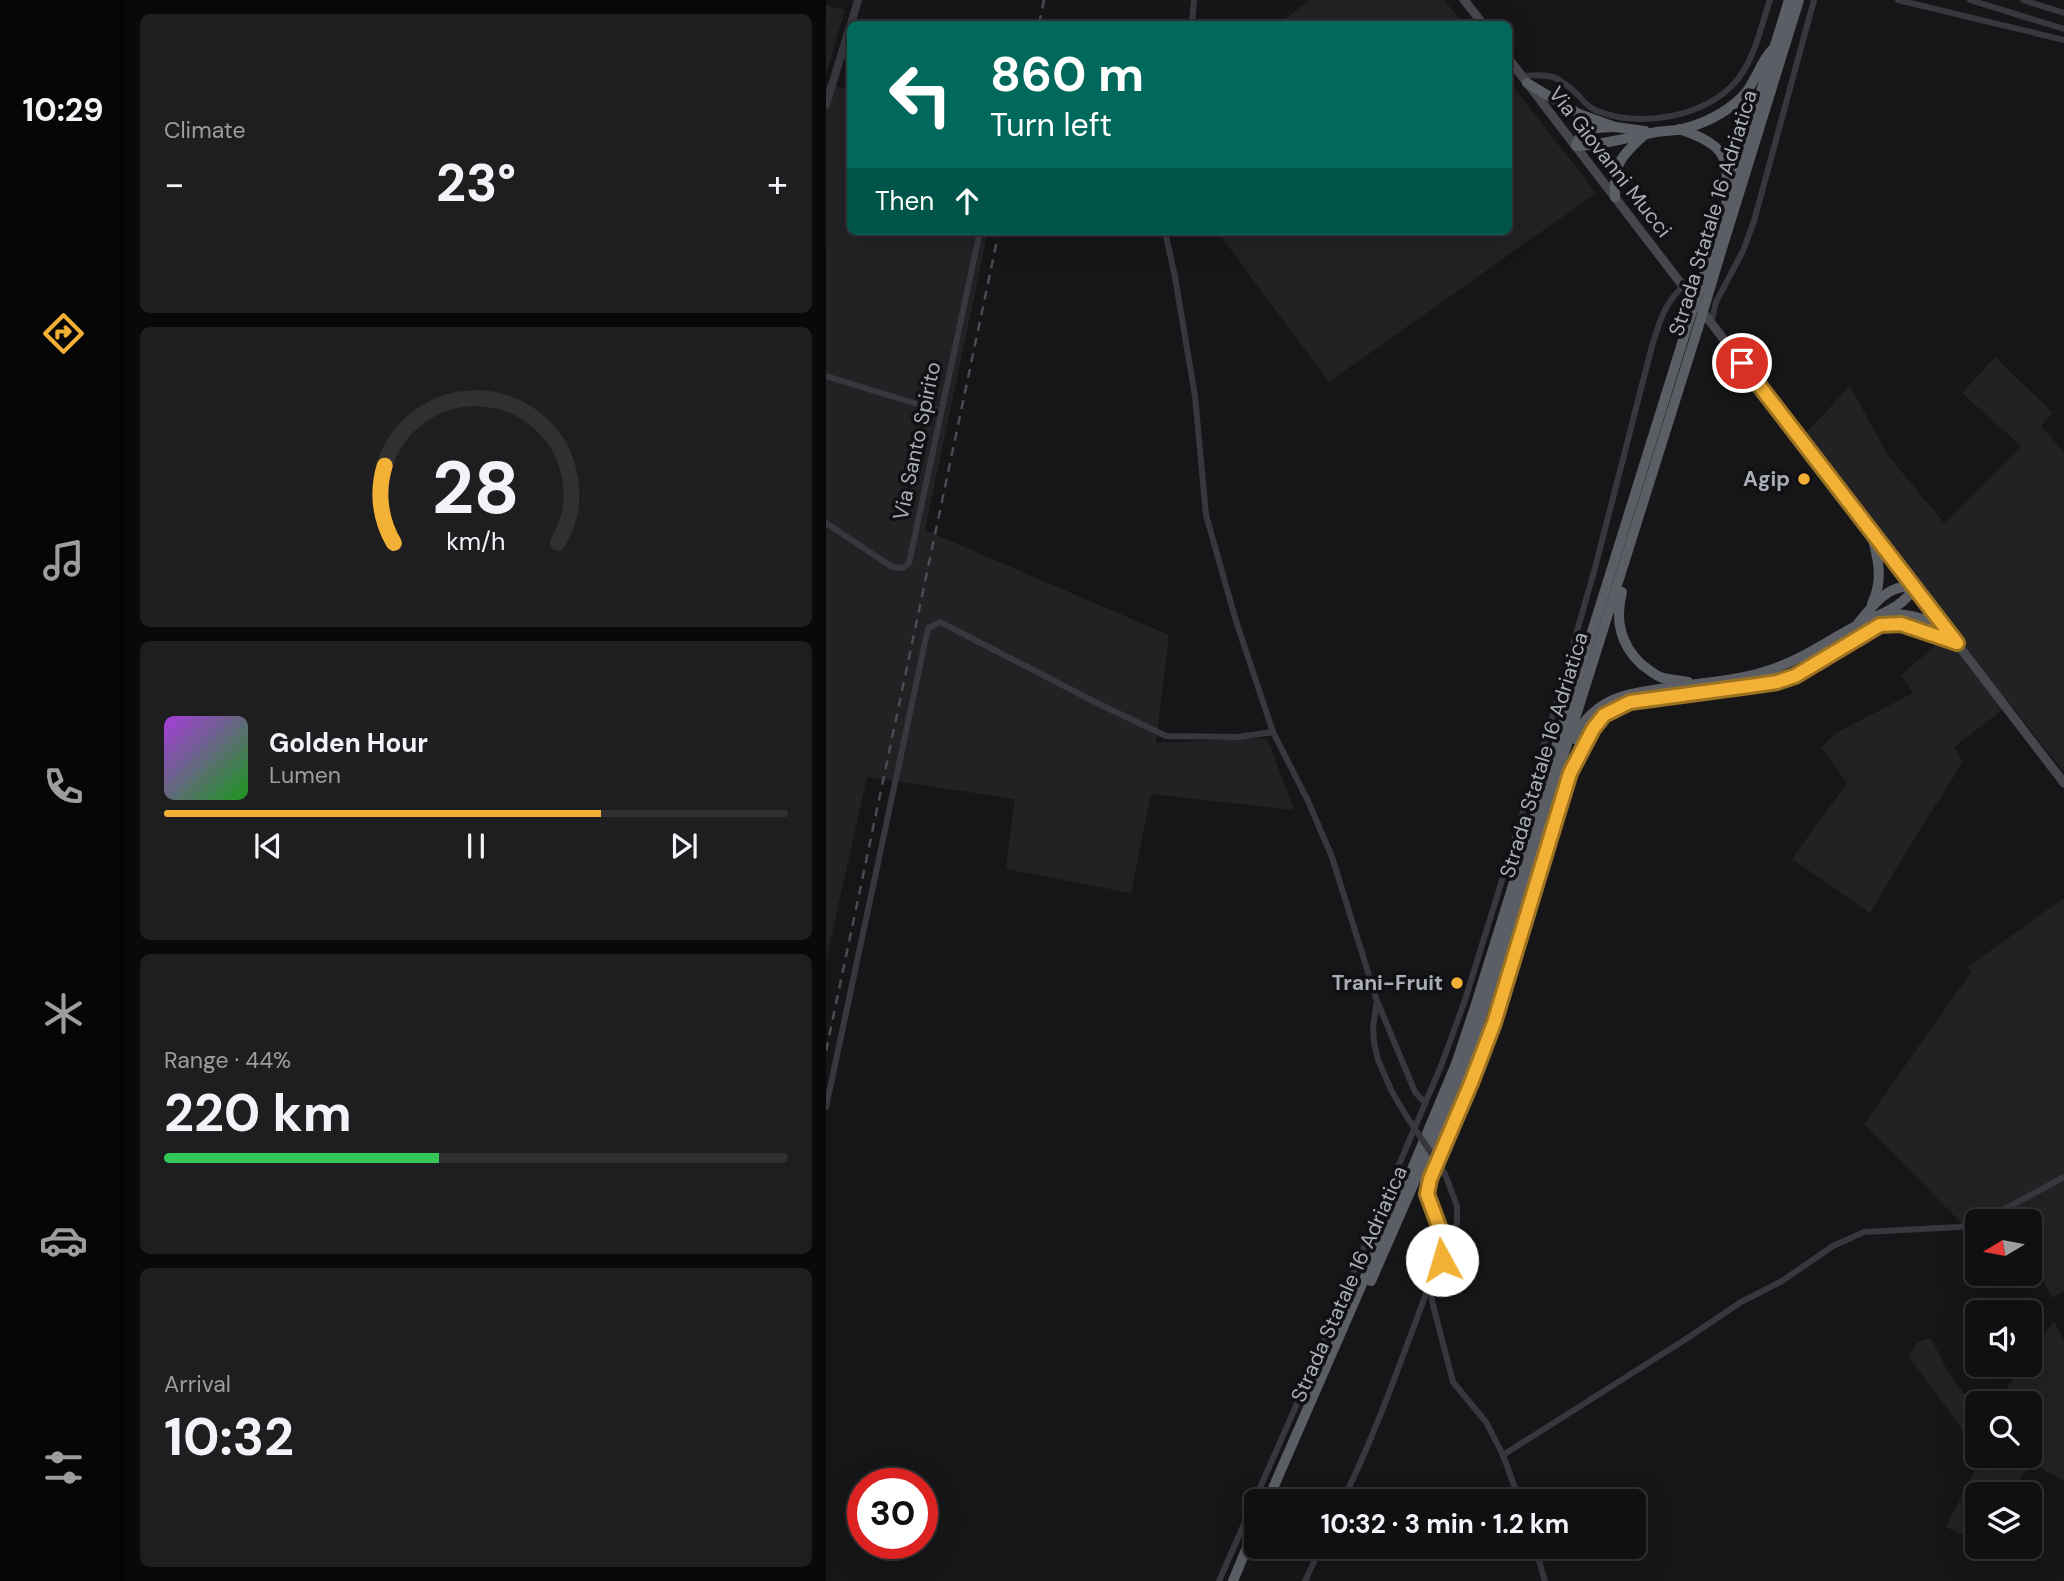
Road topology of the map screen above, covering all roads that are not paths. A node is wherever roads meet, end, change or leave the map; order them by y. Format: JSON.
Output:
{"nodes":[{"id":1,"x":858,"y":0,"type":"edge"},
{"id":2,"x":1194,"y":0,"type":"edge"},
{"id":3,"x":1464,"y":0,"type":"edge"},
{"id":4,"x":1770,"y":0,"type":"edge"},
{"id":5,"x":1789,"y":0,"type":"edge"},
{"id":6,"x":1799,"y":0,"type":"edge"},
{"id":7,"x":1814,"y":0,"type":"edge"},
{"id":8,"x":1898,"y":0,"type":"edge"},
{"id":9,"x":1970,"y":0,"type":"edge"},
{"id":10,"x":2023,"y":0,"type":"edge"},
{"id":11,"x":2064,"y":13,"type":"edge"},
{"id":12,"x":852,"y":21,"type":"edge"},
{"id":13,"x":1192,"y":21,"type":"edge"},
{"id":14,"x":1481,"y":21,"type":"edge"},
{"id":15,"x":2064,"y":29,"type":"edge"},
{"id":16,"x":847,"y":38,"type":"edge"},
{"id":17,"x":2064,"y":40,"type":"edge"},
{"id":18,"x":1774,"y":48,"type":"junction"},
{"id":19,"x":1512,"y":63,"type":"edge"},
{"id":20,"x":1525,"y":79,"type":"junction"},
{"id":21,"x":826,"y":105,"type":"edge"},
{"id":22,"x":1615,"y":127,"type":"junction"},
{"id":23,"x":1679,"y":129,"type":"junction"},
{"id":24,"x":1650,"y":133,"type":"junction"},
{"id":25,"x":1576,"y":146,"type":"junction"},
{"id":26,"x":1615,"y":197,"type":"junction"},
{"id":27,"x":979,"y":235,"type":"edge"},
{"id":28,"x":1166,"y":235,"type":"edge"},
{"id":29,"x":1714,"y":257,"type":"junction"},
{"id":30,"x":1683,"y":286,"type":"junction"},
{"id":31,"x":1711,"y":323,"type":"junction"},
{"id":32,"x":1693,"y":324,"type":"junction"},
{"id":33,"x":826,"y":376,"type":"edge"},
{"id":34,"x":940,"y":411,"type":"junction"},
{"id":35,"x":1646,"y":490,"type":"junction"},
{"id":36,"x":826,"y":523,"type":"edge"},
{"id":37,"x":1871,"y":532,"type":"junction"},
{"id":38,"x":1914,"y":587,"type":"junction"},
{"id":39,"x":1874,"y":613,"type":"junction"},
{"id":40,"x":1947,"y":630,"type":"junction"},
{"id":41,"x":1957,"y":643,"type":"junction"},
{"id":42,"x":1698,"y":683,"type":"junction"},
{"id":43,"x":1273,"y":732,"type":"junction"},
{"id":44,"x":2064,"y":783,"type":"edge"},
{"id":45,"x":1556,"y":785,"type":"junction"},
{"id":46,"x":1377,"y":1001,"type":"junction"},
{"id":47,"x":1426,"y":1103,"type":"junction"},
{"id":48,"x":826,"y":1107,"type":"edge"},
{"id":49,"x":2064,"y":1177,"type":"edge"},
{"id":50,"x":2004,"y":1209,"type":"edge"},
{"id":51,"x":1965,"y":1226,"type":"edge"},
{"id":52,"x":1442,"y":1260,"type":"junction"},
{"id":53,"x":1429,"y":1285,"type":"junction"},
{"id":54,"x":1503,"y":1455,"type":"junction"},
{"id":55,"x":1273,"y":1489,"type":"edge"},
{"id":56,"x":1280,"y":1489,"type":"edge"},
{"id":57,"x":1348,"y":1489,"type":"edge"},
{"id":58,"x":1515,"y":1489,"type":"edge"},
{"id":59,"x":1244,"y":1555,"type":"edge"},
{"id":60,"x":1249,"y":1559,"type":"edge"},
{"id":61,"x":1315,"y":1559,"type":"edge"},
{"id":62,"x":1539,"y":1559,"type":"edge"},
{"id":63,"x":1219,"y":1581,"type":"edge"},
{"id":64,"x":1233,"y":1581,"type":"edge"},
{"id":65,"x":1240,"y":1581,"type":"edge"},
{"id":66,"x":1305,"y":1581,"type":"edge"},
{"id":67,"x":1545,"y":1581,"type":"edge"}],
"edges":[{"from":1,"to":12,"type":"street"},
{"from":2,"to":13,"type":"street"},
{"from":3,"to":14,"type":"main road"},
{"from":4,"to":20,"type":"street"},
{"from":5,"to":18,"type":"highway","name":"Strada Statale 16 Adriatica"},
{"from":6,"to":29,"type":"highway","name":"Strada Statale 16 Adriatica"},
{"from":7,"to":31,"type":"street"},
{"from":8,"to":17,"type":"street"},
{"from":9,"to":15,"type":"street"},
{"from":10,"to":11,"type":"street"},
{"from":16,"to":21,"type":"street"},
{"from":18,"to":23,"type":"highway"},
{"from":18,"to":29,"type":"highway","name":"Strada Statale 16 Adriatica"},
{"from":19,"to":20,"type":"main road","name":"Via Giovanni Mucci"},
{"from":20,"to":22,"type":"highway"},
{"from":20,"to":25,"type":"main road","name":"Via Giovanni Mucci"},
{"from":22,"to":24,"type":"highway"},
{"from":22,"to":25,"type":"highway"},
{"from":23,"to":24,"type":"highway"},
{"from":23,"to":29,"type":"highway"},
{"from":24,"to":25,"type":"highway"},
{"from":24,"to":26,"type":"highway"},
{"from":25,"to":26,"type":"main road","name":"Via Giovanni Mucci"},
{"from":26,"to":30,"type":"main road","name":"Via Giovanni Mucci"},
{"from":27,"to":34,"type":"street","name":"Via Santo Spirito"},
{"from":28,"to":43,"type":"street"},
{"from":29,"to":32,"type":"highway","name":"Strada Statale 16 Adriatica","bridge":true},
{"from":30,"to":31,"type":"main road","name":"Via Giovanni Mucci"},
{"from":30,"to":47,"type":"street"},
{"from":31,"to":37,"type":"main road","name":"Via Giovanni Mucci"},
{"from":32,"to":35,"type":"highway","name":"Strada Statale 16 Adriatica"},
{"from":32,"to":55,"type":"highway","name":"Strada Statale 16 Adriatica"},
{"from":33,"to":34,"type":"street"},
{"from":34,"to":36,"type":"street","name":"Via Santo Spirito"},
{"from":35,"to":42,"type":"highway"},
{"from":35,"to":45,"type":"highway","name":"Strada Statale 16 Adriatica"},
{"from":37,"to":38,"type":"main road","name":"Via Giovanni Mucci"},
{"from":37,"to":39,"type":"highway"},
{"from":38,"to":39,"type":"highway"},
{"from":38,"to":39,"type":"highway"},
{"from":38,"to":40,"type":"main road","name":"Via Giovanni Mucci"},
{"from":39,"to":40,"type":"highway"},
{"from":39,"to":42,"type":"highway"},
{"from":40,"to":41,"type":"main road","name":"Via Giovanni Mucci"},
{"from":41,"to":44,"type":"main road","name":"Via Giovanni Mucci"},
{"from":41,"to":52,"type":"street"},
{"from":42,"to":45,"type":"highway"},
{"from":43,"to":46,"type":"street"},
{"from":43,"to":48,"type":"street"},
{"from":45,"to":56,"type":"highway","name":"Strada Statale 16 Adriatica"},
{"from":46,"to":47,"type":"street"},
{"from":46,"to":52,"type":"street","bridge":true},
{"from":47,"to":63,"type":"street"},
{"from":49,"to":50,"type":"street"},
{"from":51,"to":54,"type":"street"},
{"from":52,"to":53,"type":"street"},
{"from":53,"to":54,"type":"street"},
{"from":53,"to":57,"type":"street"},
{"from":54,"to":58,"type":"street"},
{"from":59,"to":64,"type":"highway"},
{"from":60,"to":65,"type":"highway"},
{"from":61,"to":66,"type":"street"},
{"from":62,"to":67,"type":"street"}]}
